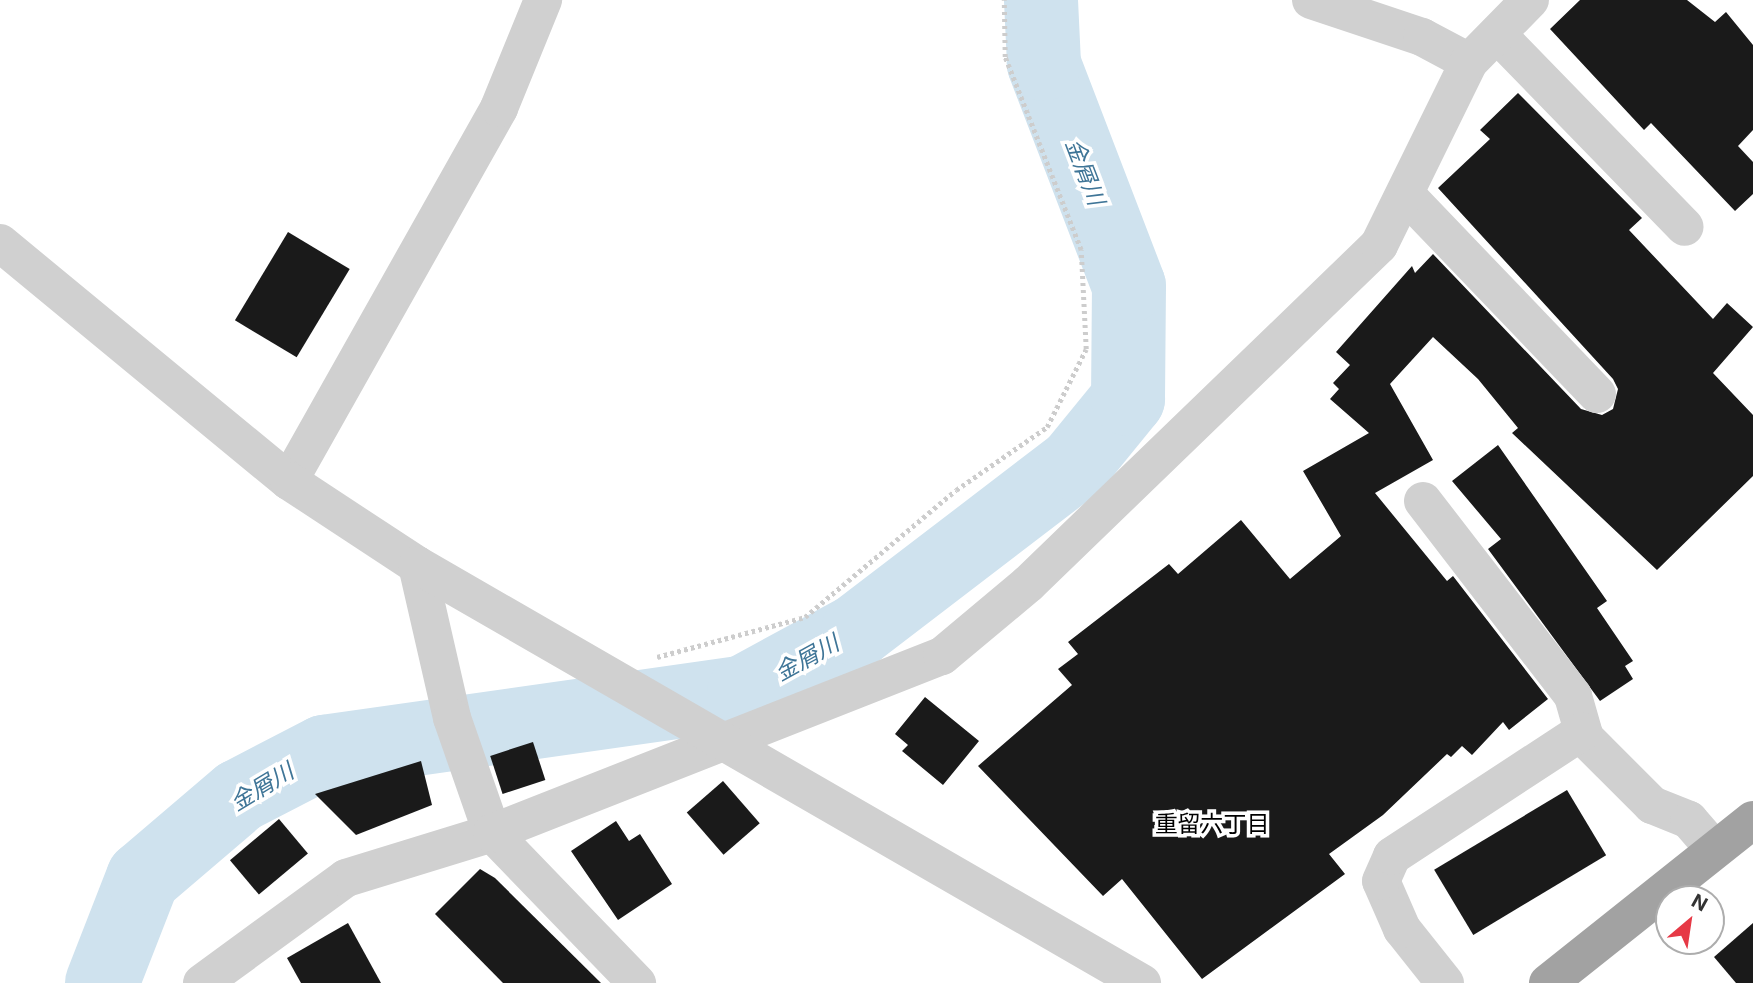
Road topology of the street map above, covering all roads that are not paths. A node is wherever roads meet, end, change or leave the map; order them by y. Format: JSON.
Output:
{"nodes":[{"id":1,"x":543,"y":0,"type":"edge"},
{"id":2,"x":1311,"y":0,"type":"edge"},
{"id":3,"x":1530,"y":0,"type":"edge"},
{"id":4,"x":1497,"y":34,"type":"junction"},
{"id":5,"x":1469,"y":62,"type":"junction"},
{"id":6,"x":1408,"y":197,"type":"junction"},
{"id":7,"x":1685,"y":227,"type":"dead end"},
{"id":8,"x":0,"y":243,"type":"edge"},
{"id":9,"x":1597,"y":394,"type":"dead end"},
{"id":10,"x":289,"y":481,"type":"junction"},
{"id":11,"x":1423,"y":501,"type":"dead end"},
{"id":12,"x":417,"y":565,"type":"junction"},
{"id":13,"x":1583,"y":731,"type":"junction"},
{"id":14,"x":725,"y":741,"type":"junction"},
{"id":15,"x":1753,"y":820,"type":"edge"},
{"id":16,"x":492,"y":833,"type":"junction"},
{"id":17,"x":1714,"y":849,"type":"junction"},
{"id":18,"x":202,"y":983,"type":"edge"},
{"id":19,"x":637,"y":983,"type":"edge"},
{"id":20,"x":1142,"y":983,"type":"edge"},
{"id":21,"x":1445,"y":983,"type":"edge"},
{"id":22,"x":1548,"y":983,"type":"edge"}],
"edges":[{"from":1,"to":10,"type":"street"},
{"from":2,"to":5,"type":"street"},
{"from":3,"to":4,"type":"street"},
{"from":4,"to":5,"type":"street"},
{"from":4,"to":7,"type":"street"},
{"from":5,"to":6,"type":"street"},
{"from":6,"to":9,"type":"street"},
{"from":6,"to":14,"type":"street"},
{"from":8,"to":10,"type":"street"},
{"from":10,"to":12,"type":"street"},
{"from":11,"to":13,"type":"street"},
{"from":12,"to":14,"type":"street"},
{"from":12,"to":16,"type":"street"},
{"from":13,"to":17,"type":"street"},
{"from":13,"to":21,"type":"street"},
{"from":14,"to":16,"type":"street"},
{"from":14,"to":20,"type":"street"},
{"from":15,"to":17,"type":"highway"},
{"from":16,"to":18,"type":"street"},
{"from":16,"to":19,"type":"street"},
{"from":17,"to":22,"type":"highway"}]}
